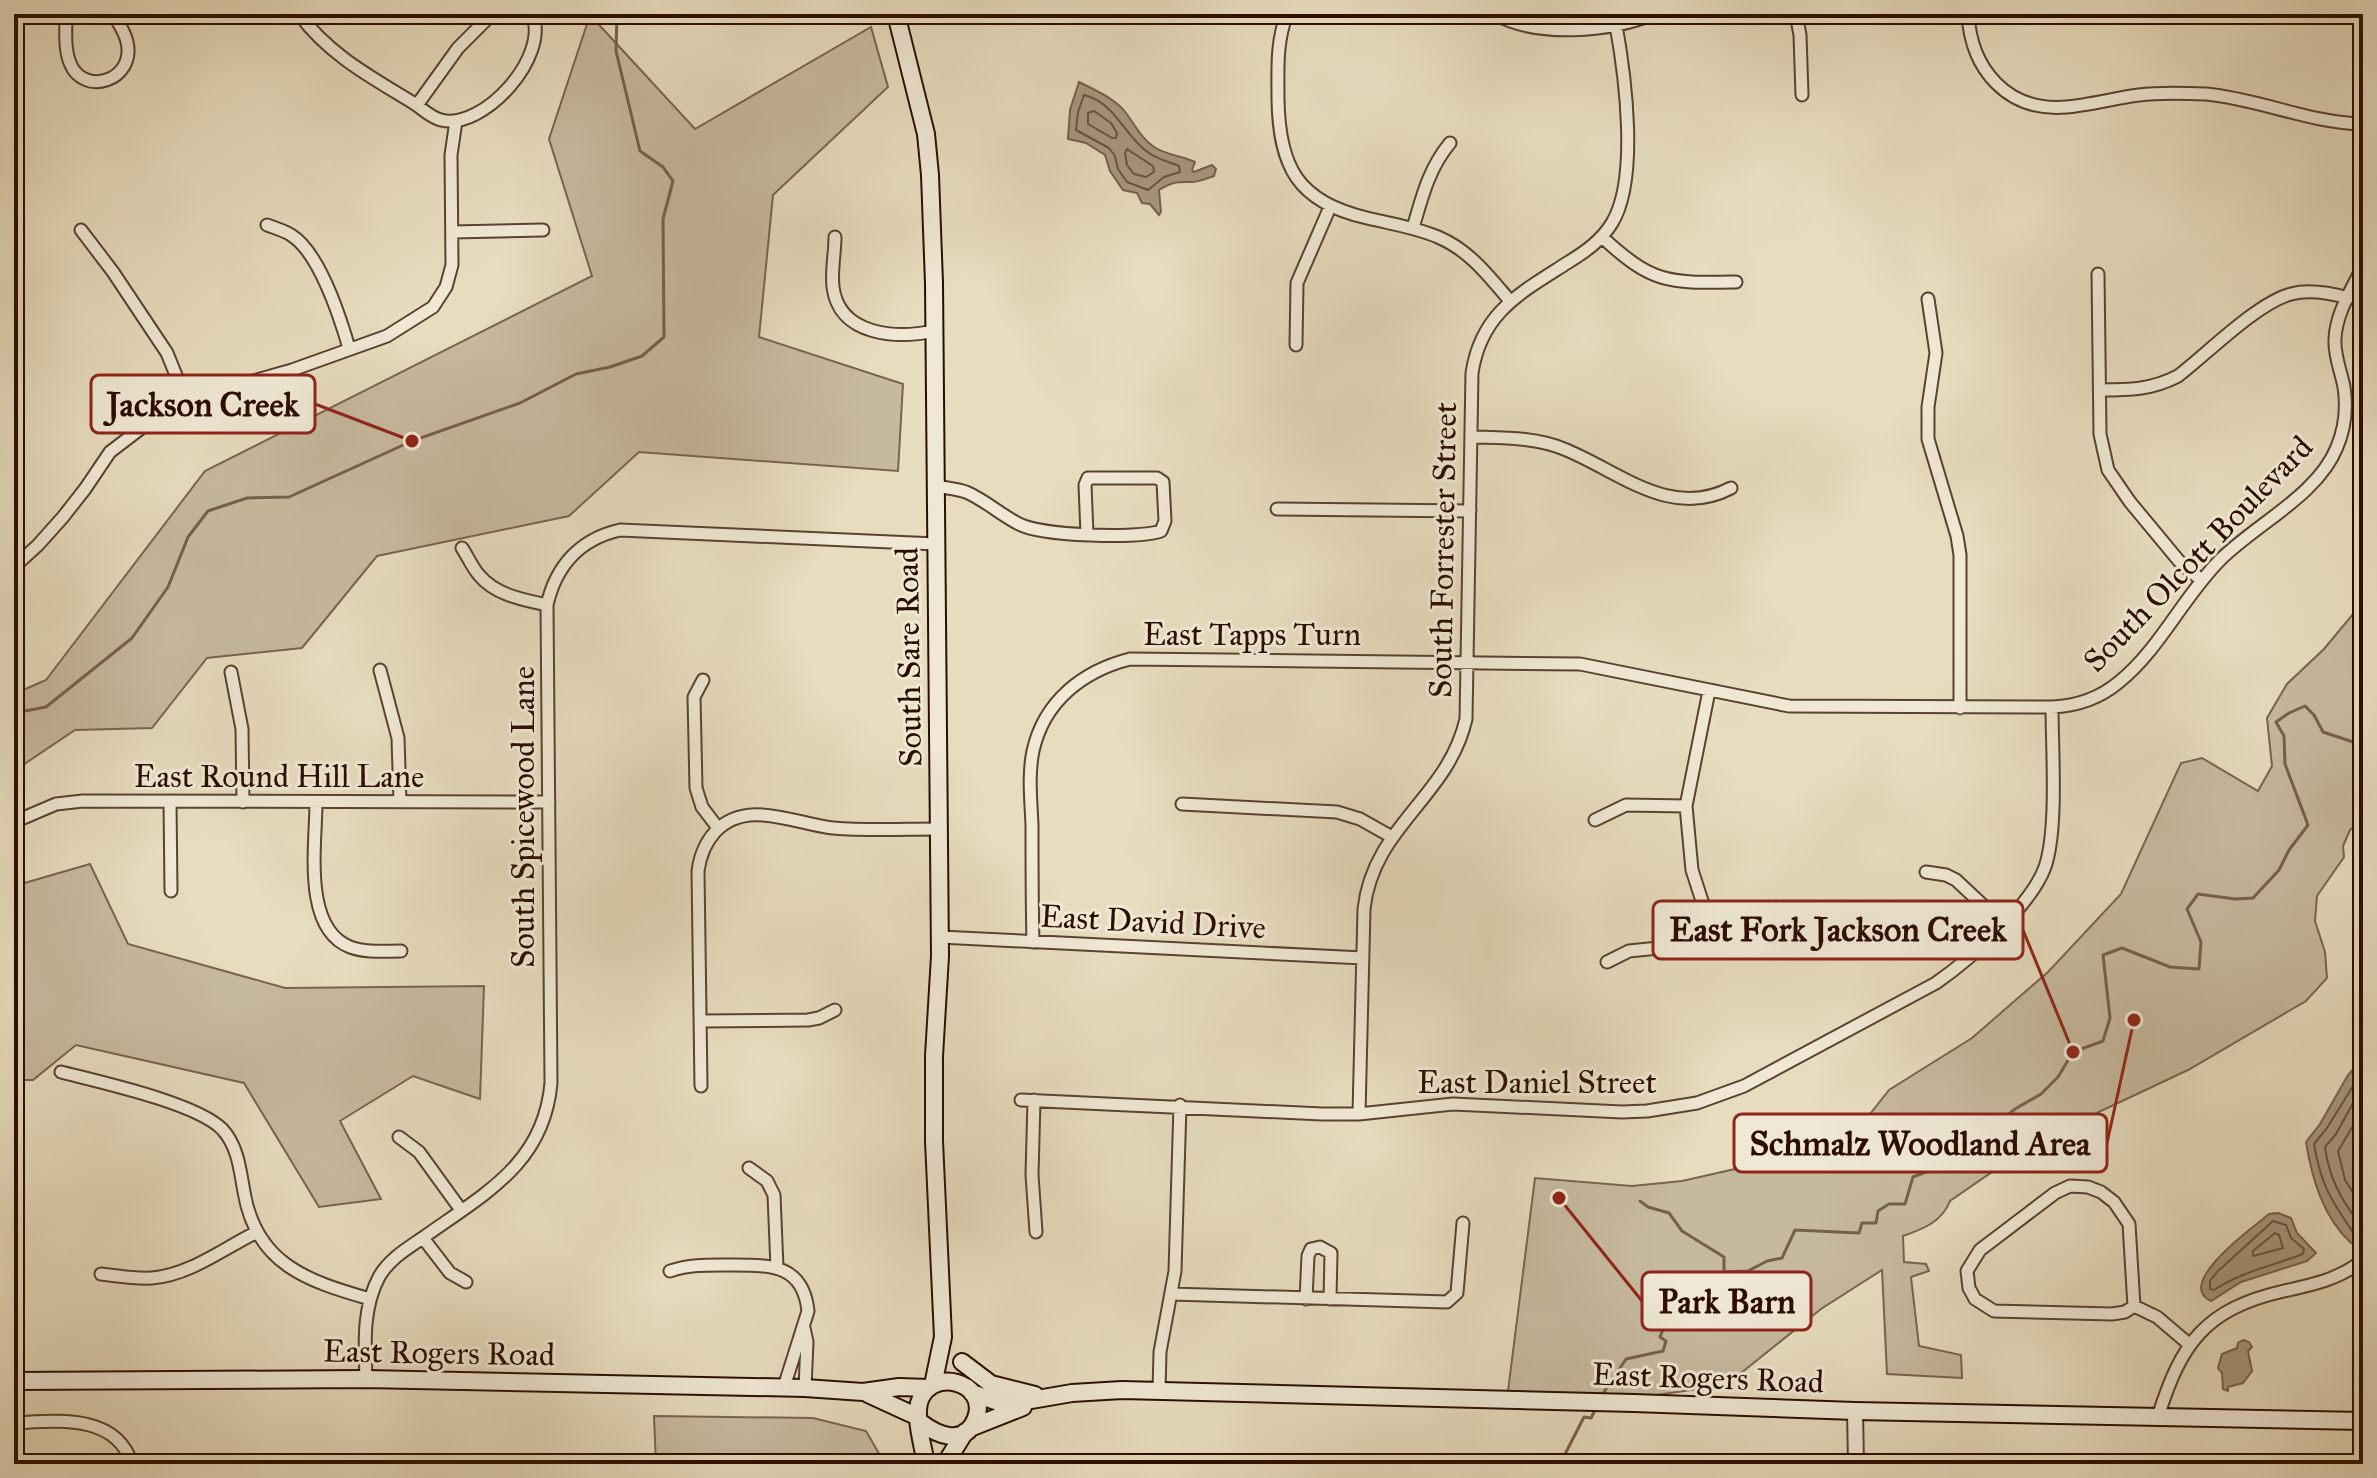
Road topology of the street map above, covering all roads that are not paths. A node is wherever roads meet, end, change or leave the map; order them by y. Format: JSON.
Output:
{"nodes":[{"id":1,"x":66,"y":14,"type":"edge"},
{"id":2,"x":113,"y":14,"type":"edge"},
{"id":3,"x":299,"y":14,"type":"edge"},
{"id":4,"x":492,"y":14,"type":"edge"},
{"id":5,"x":532,"y":14,"type":"edge"},
{"id":6,"x":896,"y":14,"type":"edge"},
{"id":7,"x":1287,"y":14,"type":"edge"},
{"id":8,"x":1495,"y":14,"type":"edge"},
{"id":9,"x":1653,"y":14,"type":"edge"},
{"id":10,"x":1796,"y":14,"type":"edge"},
{"id":11,"x":1968,"y":14,"type":"edge"},
{"id":12,"x":1616,"y":25,"type":"junction"},
{"id":13,"x":1802,"y":95,"type":"dead end"},
{"id":14,"x":417,"y":105,"type":"junction"},
{"id":15,"x":450,"y":121,"type":"junction"},
{"id":16,"x":2363,"y":124,"type":"edge"},
{"id":17,"x":1450,"y":143,"type":"dead end"},
{"id":18,"x":1330,"y":207,"type":"junction"},
{"id":19,"x":267,"y":225,"type":"dead end"},
{"id":20,"x":1413,"y":228,"type":"junction"},
{"id":21,"x":81,"y":230,"type":"dead end"},
{"id":22,"x":543,"y":230,"type":"dead end"},
{"id":23,"x":452,"y":232,"type":"junction"},
{"id":24,"x":835,"y":237,"type":"dead end"},
{"id":25,"x":1602,"y":237,"type":"junction"},
{"id":26,"x":2363,"y":266,"type":"edge"},
{"id":27,"x":2098,"y":274,"type":"dead end"},
{"id":28,"x":1736,"y":282,"type":"dead end"},
{"id":29,"x":2348,"y":298,"type":"junction"},
{"id":30,"x":1928,"y":299,"type":"dead end"},
{"id":31,"x":1510,"y":301,"type":"junction"},
{"id":32,"x":934,"y":331,"type":"junction"},
{"id":33,"x":1296,"y":345,"type":"dead end"},
{"id":34,"x":349,"y":348,"type":"junction"},
{"id":35,"x":2100,"y":390,"type":"junction"},
{"id":36,"x":186,"y":400,"type":"junction"},
{"id":37,"x":1472,"y":437,"type":"junction"},
{"id":38,"x":936,"y":486,"type":"junction"},
{"id":39,"x":1731,"y":488,"type":"dead end"},
{"id":40,"x":1277,"y":509,"type":"dead end"},
{"id":41,"x":1470,"y":511,"type":"junction"},
{"id":42,"x":1087,"y":534,"type":"junction"},
{"id":43,"x":936,"y":544,"type":"junction"},
{"id":44,"x":462,"y":548,"type":"dead end"},
{"id":45,"x":14,"y":567,"type":"edge"},
{"id":46,"x":2201,"y":580,"type":"junction"},
{"id":47,"x":547,"y":605,"type":"junction"},
{"id":48,"x":1467,"y":662,"type":"junction"},
{"id":49,"x":380,"y":670,"type":"dead end"},
{"id":50,"x":231,"y":672,"type":"dead end"},
{"id":51,"x":703,"y":680,"type":"dead end"},
{"id":52,"x":1709,"y":691,"type":"junction"},
{"id":53,"x":2052,"y":707,"type":"junction"},
{"id":54,"x":1960,"y":708,"type":"junction"},
{"id":55,"x":170,"y":801,"type":"junction"},
{"id":56,"x":243,"y":802,"type":"junction"},
{"id":57,"x":316,"y":802,"type":"junction"},
{"id":58,"x":400,"y":802,"type":"junction"},
{"id":59,"x":549,"y":802,"type":"junction"},
{"id":60,"x":1182,"y":804,"type":"dead end"},
{"id":61,"x":1686,"y":806,"type":"junction"},
{"id":62,"x":1595,"y":820,"type":"dead end"},
{"id":63,"x":14,"y":822,"type":"edge"},
{"id":64,"x":718,"y":828,"type":"junction"},
{"id":65,"x":939,"y":829,"type":"junction"},
{"id":66,"x":1392,"y":837,"type":"junction"},
{"id":67,"x":1926,"y":872,"type":"dead end"},
{"id":68,"x":171,"y":891,"type":"dead end"},
{"id":69,"x":1776,"y":907,"type":"dead end"},
{"id":70,"x":2003,"y":924,"type":"junction"},
{"id":71,"x":940,"y":937,"type":"junction"},
{"id":72,"x":1714,"y":938,"type":"junction"},
{"id":73,"x":1033,"y":942,"type":"junction"},
{"id":74,"x":401,"y":951,"type":"dead end"},
{"id":75,"x":1363,"y":958,"type":"junction"},
{"id":76,"x":1607,"y":962,"type":"dead end"},
{"id":77,"x":835,"y":1010,"type":"dead end"},
{"id":78,"x":700,"y":1021,"type":"junction"},
{"id":79,"x":61,"y":1072,"type":"dead end"},
{"id":80,"x":701,"y":1086,"type":"dead end"},
{"id":81,"x":1021,"y":1100,"type":"dead end"},
{"id":82,"x":1034,"y":1100,"type":"junction"},
{"id":83,"x":1180,"y":1105,"type":"junction"},
{"id":84,"x":1359,"y":1114,"type":"junction"},
{"id":85,"x":399,"y":1137,"type":"dead end"},
{"id":86,"x":749,"y":1168,"type":"dead end"},
{"id":87,"x":461,"y":1210,"type":"junction"},
{"id":88,"x":1463,"y":1223,"type":"dead end"},
{"id":89,"x":257,"y":1232,"type":"junction"},
{"id":90,"x":1036,"y":1232,"type":"dead end"},
{"id":91,"x":423,"y":1238,"type":"junction"},
{"id":92,"x":2363,"y":1260,"type":"edge"},
{"id":93,"x":777,"y":1268,"type":"junction"},
{"id":94,"x":670,"y":1271,"type":"dead end"},
{"id":95,"x":101,"y":1274,"type":"dead end"},
{"id":96,"x":466,"y":1282,"type":"dead end"},
{"id":97,"x":1171,"y":1294,"type":"junction"},
{"id":98,"x":370,"y":1299,"type":"junction"},
{"id":99,"x":1306,"y":1299,"type":"junction"},
{"id":100,"x":1330,"y":1299,"type":"junction"},
{"id":101,"x":942,"y":1304,"type":"junction"},
{"id":102,"x":2134,"y":1306,"type":"junction"},
{"id":103,"x":804,"y":1328,"type":"junction"},
{"id":104,"x":942,"y":1344,"type":"junction"},
{"id":105,"x":2190,"y":1345,"type":"junction"},
{"id":106,"x":962,"y":1362,"type":"junction"},
{"id":107,"x":366,"y":1379,"type":"junction"},
{"id":108,"x":14,"y":1381,"type":"edge"},
{"id":109,"x":931,"y":1386,"type":"junction"},
{"id":110,"x":784,"y":1387,"type":"junction"},
{"id":111,"x":899,"y":1387,"type":"junction"},
{"id":112,"x":805,"y":1388,"type":"junction"},
{"id":113,"x":970,"y":1390,"type":"junction"},
{"id":114,"x":1159,"y":1390,"type":"junction"},
{"id":115,"x":863,"y":1392,"type":"junction"},
{"id":116,"x":1072,"y":1393,"type":"junction"},
{"id":117,"x":1051,"y":1397,"type":"junction"},
{"id":118,"x":1855,"y":1411,"type":"junction"},
{"id":119,"x":2158,"y":1417,"type":"junction"},
{"id":120,"x":919,"y":1419,"type":"junction"},
{"id":121,"x":2363,"y":1421,"type":"edge"},
{"id":122,"x":14,"y":1423,"type":"edge"},
{"id":123,"x":968,"y":1430,"type":"junction"},
{"id":124,"x":132,"y":1464,"type":"edge"},
{"id":125,"x":926,"y":1464,"type":"edge"},
{"id":126,"x":945,"y":1464,"type":"edge"},
{"id":127,"x":1856,"y":1464,"type":"edge"}],
"edges":[{"from":1,"to":2,"type":"street"},
{"from":3,"to":14,"type":"street"},
{"from":4,"to":14,"type":"street"},
{"from":5,"to":15,"type":"street"},
{"from":6,"to":32,"type":"main road","name":"South Sare Road"},
{"from":7,"to":18,"type":"street"},
{"from":8,"to":12,"type":"street"},
{"from":9,"to":12,"type":"street"},
{"from":10,"to":13,"type":"street"},
{"from":11,"to":16,"type":"street"},
{"from":12,"to":25,"type":"street","name":"South Forrester Street"},
{"from":14,"to":15,"type":"street"},
{"from":15,"to":23,"type":"street"},
{"from":17,"to":20,"type":"street"},
{"from":18,"to":20,"type":"street"},
{"from":18,"to":33,"type":"street"},
{"from":19,"to":34,"type":"street"},
{"from":20,"to":31,"type":"street"},
{"from":21,"to":36,"type":"street"},
{"from":22,"to":23,"type":"street"},
{"from":23,"to":34,"type":"street"},
{"from":24,"to":32,"type":"street"},
{"from":25,"to":28,"type":"street"},
{"from":25,"to":31,"type":"street","name":"South Forrester Street"},
{"from":26,"to":29,"type":"street","name":"South Olcott Boulevard"},
{"from":27,"to":35,"type":"street"},
{"from":29,"to":35,"type":"street"},
{"from":29,"to":46,"type":"street","name":"South Olcott Boulevard"},
{"from":30,"to":54,"type":"street"},
{"from":31,"to":37,"type":"street","name":"South Forrester Street"},
{"from":32,"to":38,"type":"main road","name":"South Sare Road"},
{"from":34,"to":36,"type":"street"},
{"from":35,"to":46,"type":"street"},
{"from":36,"to":45,"type":"street"},
{"from":37,"to":39,"type":"street"},
{"from":37,"to":41,"type":"street","name":"South Forrester Street"},
{"from":38,"to":42,"type":"street"},
{"from":38,"to":43,"type":"main road","name":"South Sare Road"},
{"from":40,"to":41,"type":"street"},
{"from":41,"to":48,"type":"street","name":"South Forrester Street"},
{"from":42,"to":42,"type":"street"},
{"from":43,"to":47,"type":"street","name":"South Spicewood Lane"},
{"from":43,"to":65,"type":"main road","name":"South Sare Road"},
{"from":44,"to":47,"type":"street"},
{"from":46,"to":53,"type":"street","name":"South Olcott Boulevard"},
{"from":47,"to":59,"type":"street","name":"South Spicewood Lane"},
{"from":48,"to":52,"type":"street","name":"East Tapps Turn"},
{"from":48,"to":66,"type":"street","name":"South Forrester Street"},
{"from":48,"to":73,"type":"street","name":"East Tapps Turn"},
{"from":49,"to":58,"type":"street"},
{"from":50,"to":56,"type":"street"},
{"from":51,"to":64,"type":"street"},
{"from":52,"to":54,"type":"street","name":"South Olcott Boulevard"},
{"from":52,"to":61,"type":"street"},
{"from":53,"to":54,"type":"street","name":"South Olcott Boulevard"},
{"from":53,"to":70,"type":"street","name":"East Daniel Street"},
{"from":55,"to":56,"type":"street","name":"East Round Hill Lane"},
{"from":55,"to":63,"type":"street","name":"East Round Hill Lane"},
{"from":55,"to":68,"type":"street"},
{"from":56,"to":57,"type":"street","name":"East Round Hill Lane"},
{"from":57,"to":58,"type":"street","name":"East Round Hill Lane"},
{"from":57,"to":74,"type":"street"},
{"from":58,"to":59,"type":"street","name":"East Round Hill Lane"},
{"from":59,"to":87,"type":"street","name":"South Spicewood Lane"},
{"from":60,"to":66,"type":"street"},
{"from":61,"to":62,"type":"street"},
{"from":61,"to":72,"type":"street"},
{"from":64,"to":65,"type":"street"},
{"from":64,"to":78,"type":"street"},
{"from":65,"to":71,"type":"main road","name":"South Sare Road"},
{"from":66,"to":75,"type":"street","name":"South Forrester Street"},
{"from":67,"to":70,"type":"street"},
{"from":69,"to":72,"type":"street"},
{"from":70,"to":84,"type":"street","name":"East Daniel Street"},
{"from":71,"to":73,"type":"street","name":"East David Drive"},
{"from":71,"to":101,"type":"main road","name":"South Sare Road"},
{"from":72,"to":76,"type":"street"},
{"from":73,"to":75,"type":"street","name":"East David Drive"},
{"from":75,"to":84,"type":"street","name":"South Forrester Street"},
{"from":77,"to":78,"type":"street"},
{"from":78,"to":80,"type":"street"},
{"from":79,"to":89,"type":"street"},
{"from":81,"to":82,"type":"street","name":"East Daniel Street"},
{"from":82,"to":83,"type":"street","name":"East Daniel Street"},
{"from":82,"to":90,"type":"street"},
{"from":83,"to":84,"type":"street","name":"East Daniel Street"},
{"from":83,"to":97,"type":"street"},
{"from":85,"to":87,"type":"street"},
{"from":86,"to":93,"type":"street"},
{"from":87,"to":91,"type":"street","name":"South Spicewood Lane"},
{"from":88,"to":100,"type":"street"},
{"from":89,"to":95,"type":"street"},
{"from":89,"to":98,"type":"street"},
{"from":91,"to":96,"type":"street"},
{"from":91,"to":98,"type":"street","name":"South Spicewood Lane"},
{"from":92,"to":105,"type":"street"},
{"from":93,"to":94,"type":"street"},
{"from":93,"to":103,"type":"street"},
{"from":97,"to":99,"type":"street"},
{"from":97,"to":114,"type":"street"},
{"from":98,"to":107,"type":"street","name":"South Spicewood Lane"},
{"from":99,"to":100,"type":"street"},
{"from":99,"to":100,"type":"street"},
{"from":101,"to":104,"type":"main road","name":"South Sare Road"},
{"from":101,"to":106,"type":"main road","name":"South Sare Road"},
{"from":102,"to":102,"type":"street"},
{"from":102,"to":105,"type":"street"},
{"from":103,"to":110,"type":"street"},
{"from":103,"to":112,"type":"street"},
{"from":104,"to":109,"type":"main road","name":"South Sare Road"},
{"from":104,"to":111,"type":"main road"},
{"from":105,"to":119,"type":"street"},
{"from":106,"to":113,"type":"main road","name":"South Sare Road"},
{"from":106,"to":116,"type":"main road"},
{"from":107,"to":108,"type":"main road","name":"East Rogers Road"},
{"from":107,"to":110,"type":"main road","name":"East Rogers Road"},
{"from":109,"to":111,"type":"main road","name":"East Rogers Road"},
{"from":109,"to":113,"type":"main road"},
{"from":109,"to":120,"type":"main road"},
{"from":110,"to":112,"type":"main road","name":"East Rogers Road"},
{"from":111,"to":115,"type":"main road","name":"East Rogers Road"},
{"from":112,"to":115,"type":"main road","name":"East Rogers Road"},
{"from":113,"to":117,"type":"main road","name":"East Rogers Road"},
{"from":113,"to":123,"type":"main road"},
{"from":114,"to":116,"type":"main road","name":"East Rogers Road"},
{"from":114,"to":118,"type":"main road","name":"East Rogers Road"},
{"from":115,"to":120,"type":"main road","name":"East Rogers Road"},
{"from":116,"to":117,"type":"main road","name":"East Rogers Road"},
{"from":117,"to":123,"type":"main road","name":"East Rogers Road"},
{"from":118,"to":119,"type":"main road","name":"East Rogers Road"},
{"from":118,"to":127,"type":"street"},
{"from":119,"to":121,"type":"main road","name":"East Rogers Road"},
{"from":120,"to":123,"type":"main road"},
{"from":120,"to":125,"type":"main road"},
{"from":122,"to":124,"type":"street"},
{"from":123,"to":126,"type":"main road"}]}
